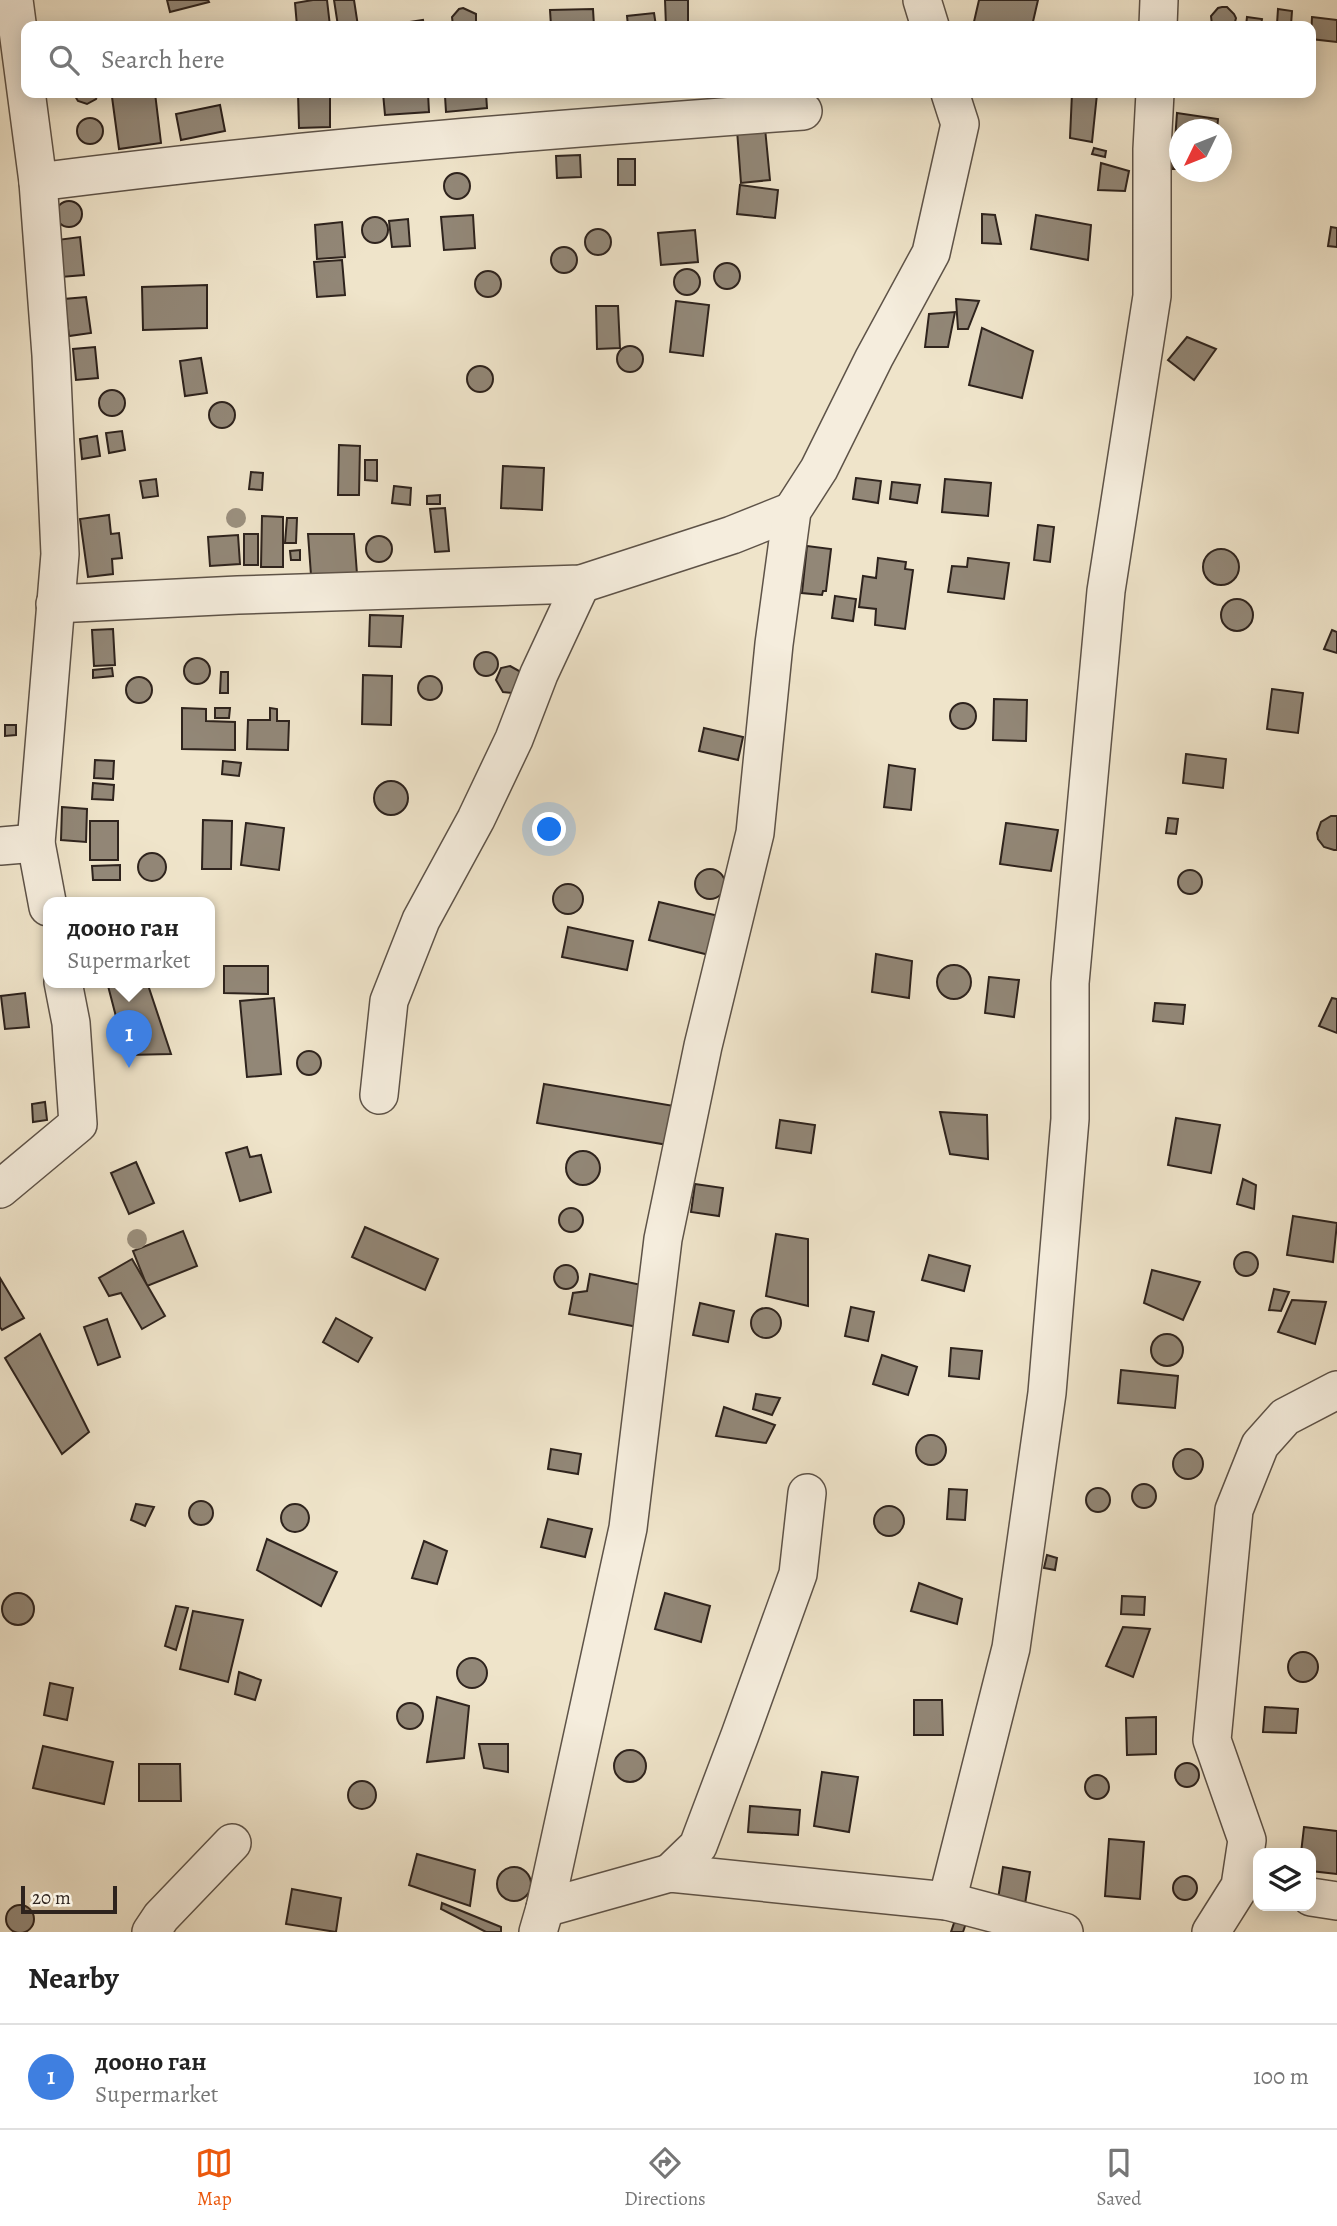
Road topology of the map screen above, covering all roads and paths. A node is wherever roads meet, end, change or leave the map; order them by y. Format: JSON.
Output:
{"nodes":[{"id":1,"x":14,"y":0,"type":"edge"},
{"id":2,"x":922,"y":0,"type":"edge"},
{"id":3,"x":1159,"y":0,"type":"edge"},
{"id":4,"x":928,"y":21,"type":"edge"},
{"id":5,"x":1158,"y":21,"type":"edge"},
{"id":6,"x":21,"y":55,"type":"edge"},
{"id":7,"x":26,"y":98,"type":"edge"},
{"id":8,"x":952,"y":98,"type":"edge"},
{"id":9,"x":1155,"y":98,"type":"edge"},
{"id":10,"x":803,"y":111,"type":"dead end"},
{"id":11,"x":37,"y":182,"type":"junction"},
{"id":12,"x":792,"y":510,"type":"junction"},
{"id":13,"x":581,"y":584,"type":"junction"},
{"id":14,"x":55,"y":604,"type":"junction"},
{"id":15,"x":36,"y":844,"type":"junction"},
{"id":16,"x":0,"y":846,"type":"edge"},
{"id":17,"x":46,"y":897,"type":"edge"},
{"id":18,"x":64,"y":988,"type":"edge"},
{"id":19,"x":379,"y":1095,"type":"dead end"},
{"id":20,"x":0,"y":1189,"type":"edge"},
{"id":21,"x":1337,"y":1390,"type":"edge"},
{"id":22,"x":807,"y":1493,"type":"dead end"},
{"id":23,"x":232,"y":1843,"type":"dead end"},
{"id":24,"x":670,"y":1873,"type":"junction"},
{"id":25,"x":1249,"y":1888,"type":"edge"},
{"id":26,"x":1316,"y":1898,"type":"edge"},
{"id":27,"x":947,"y":1901,"type":"junction"},
{"id":28,"x":1337,"y":1901,"type":"edge"},
{"id":29,"x":542,"y":1920,"type":"edge"},
{"id":30,"x":151,"y":1932,"type":"edge"},
{"id":31,"x":1064,"y":1932,"type":"edge"},
{"id":32,"x":1211,"y":1932,"type":"edge"}],
"edges":[{"from":1,"to":6,"type":"street"},
{"from":2,"to":4,"type":"street"},
{"from":3,"to":5,"type":"street"},
{"from":7,"to":11,"type":"street"},
{"from":8,"to":12,"type":"street"},
{"from":9,"to":27,"type":"street"},
{"from":10,"to":11,"type":"street"},
{"from":11,"to":14,"type":"street"},
{"from":12,"to":13,"type":"street"},
{"from":12,"to":29,"type":"street"},
{"from":13,"to":14,"type":"street"},
{"from":13,"to":19,"type":"street"},
{"from":14,"to":15,"type":"street"},
{"from":15,"to":16,"type":"street"},
{"from":15,"to":17,"type":"street"},
{"from":18,"to":20,"type":"street"},
{"from":21,"to":25,"type":"street"},
{"from":22,"to":24,"type":"street"},
{"from":23,"to":30,"type":"street"},
{"from":24,"to":27,"type":"street"},
{"from":24,"to":29,"type":"street"},
{"from":25,"to":32,"type":"street"},
{"from":26,"to":28,"type":"street"},
{"from":27,"to":31,"type":"street"}]}
